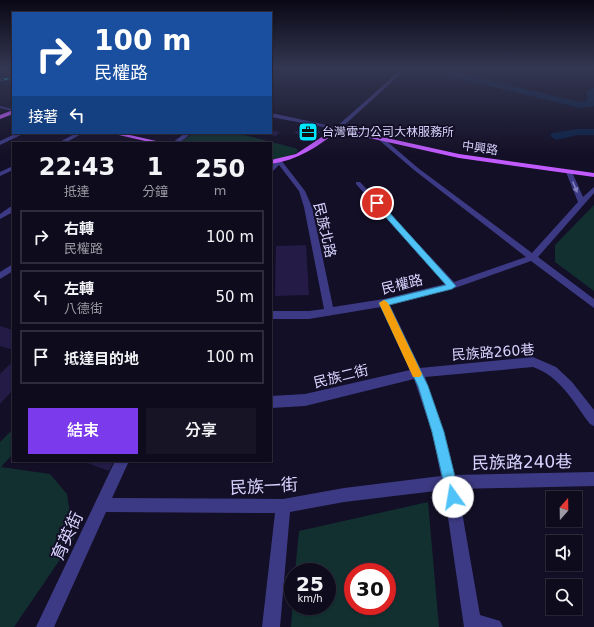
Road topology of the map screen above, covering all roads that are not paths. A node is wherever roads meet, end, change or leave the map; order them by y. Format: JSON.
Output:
{"nodes":[{"id":1,"x":372,"y":97,"type":"edge"},
{"id":2,"x":0,"y":107,"type":"edge"},
{"id":3,"x":12,"y":111,"type":"edge"},
{"id":4,"x":12,"y":111,"type":"edge"},
{"id":5,"x":272,"y":115,"type":"edge"},
{"id":6,"x":0,"y":116,"type":"edge"},
{"id":7,"x":337,"y":129,"type":"junction"},
{"id":8,"x":20,"y":134,"type":"edge"},
{"id":9,"x":78,"y":134,"type":"edge"},
{"id":10,"x":118,"y":134,"type":"edge"},
{"id":11,"x":188,"y":134,"type":"edge"},
{"id":12,"x":381,"y":139,"type":"junction"},
{"id":13,"x":63,"y":142,"type":"edge"},
{"id":14,"x":157,"y":142,"type":"edge"},
{"id":15,"x":176,"y":142,"type":"edge"},
{"id":16,"x":0,"y":143,"type":"edge"},
{"id":17,"x":275,"y":162,"type":"edge"},
{"id":18,"x":12,"y":168,"type":"edge"},
{"id":19,"x":569,"y":172,"type":"junction"},
{"id":20,"x":0,"y":174,"type":"edge"},
{"id":21,"x":594,"y":175,"type":"edge"},
{"id":22,"x":358,"y":183,"type":"dead end"},
{"id":23,"x":594,"y":189,"type":"edge"},
{"id":24,"x":582,"y":202,"type":"junction"},
{"id":25,"x":12,"y":210,"type":"edge"},
{"id":26,"x":0,"y":217,"type":"edge"},
{"id":27,"x":532,"y":257,"type":"junction"},
{"id":28,"x":9,"y":269,"type":"edge"},
{"id":29,"x":0,"y":276,"type":"edge"},
{"id":30,"x":452,"y":286,"type":"junction"},
{"id":31,"x":384,"y":303,"type":"junction"},
{"id":32,"x":594,"y":304,"type":"edge"},
{"id":33,"x":329,"y":312,"type":"junction"},
{"id":34,"x":272,"y":315,"type":"edge"},
{"id":35,"x":416,"y":373,"type":"junction"},
{"id":36,"x":272,"y":402,"type":"edge"},
{"id":37,"x":594,"y":420,"type":"edge"},
{"id":38,"x":122,"y":462,"type":"edge"},
{"id":39,"x":594,"y":479,"type":"edge"},
{"id":40,"x":450,"y":482,"type":"junction"},
{"id":41,"x":102,"y":505,"type":"junction"},
{"id":42,"x":283,"y":506,"type":"junction"},
{"id":43,"x":473,"y":624,"type":"edge"},
{"id":44,"x":45,"y":627,"type":"edge"},
{"id":45,"x":270,"y":627,"type":"edge"},
{"id":46,"x":494,"y":627,"type":"edge"}],
"edges":[{"from":1,"to":7,"type":"street"},
{"from":2,"to":3,"type":"street"},
{"from":4,"to":6,"type":"main road"},
{"from":5,"to":7,"type":"street","name":"中興路"},
{"from":7,"to":12,"type":"main road","name":"中興路"},
{"from":7,"to":17,"type":"main road"},
{"from":8,"to":16,"type":"street"},
{"from":9,"to":13,"type":"street"},
{"from":10,"to":14,"type":"main road"},
{"from":11,"to":15,"type":"street"},
{"from":12,"to":19,"type":"main road","name":"中興路"},
{"from":12,"to":27,"type":"street"},
{"from":17,"to":33,"type":"street","name":"民族北路"},
{"from":18,"to":20,"type":"street"},
{"from":19,"to":21,"type":"main road","name":"中興路"},
{"from":19,"to":24,"type":"street","one_way":true},
{"from":22,"to":30,"type":"street"},
{"from":23,"to":24,"type":"street","name":"民權路"},
{"from":24,"to":27,"type":"street","name":"民權路"},
{"from":25,"to":26,"type":"street"},
{"from":27,"to":30,"type":"street","name":"民權路"},
{"from":27,"to":32,"type":"street"},
{"from":28,"to":29,"type":"street"},
{"from":30,"to":31,"type":"street","name":"民權路"},
{"from":31,"to":33,"type":"street","name":"民權路"},
{"from":31,"to":35,"type":"street"},
{"from":33,"to":34,"type":"street","name":"民權路"},
{"from":35,"to":36,"type":"street","name":"民族二街"},
{"from":35,"to":37,"type":"street","name":"民族路260巷"},
{"from":35,"to":40,"type":"street"},
{"from":38,"to":41,"type":"street","name":"育英街"},
{"from":39,"to":40,"type":"street","name":"民族路240巷"},
{"from":40,"to":42,"type":"street","name":"民族一街"},
{"from":40,"to":43,"type":"street"},
{"from":41,"to":42,"type":"street","name":"民族一街"},
{"from":41,"to":44,"type":"street","name":"育英街"},
{"from":42,"to":45,"type":"street"},
{"from":43,"to":46,"type":"street"}]}
